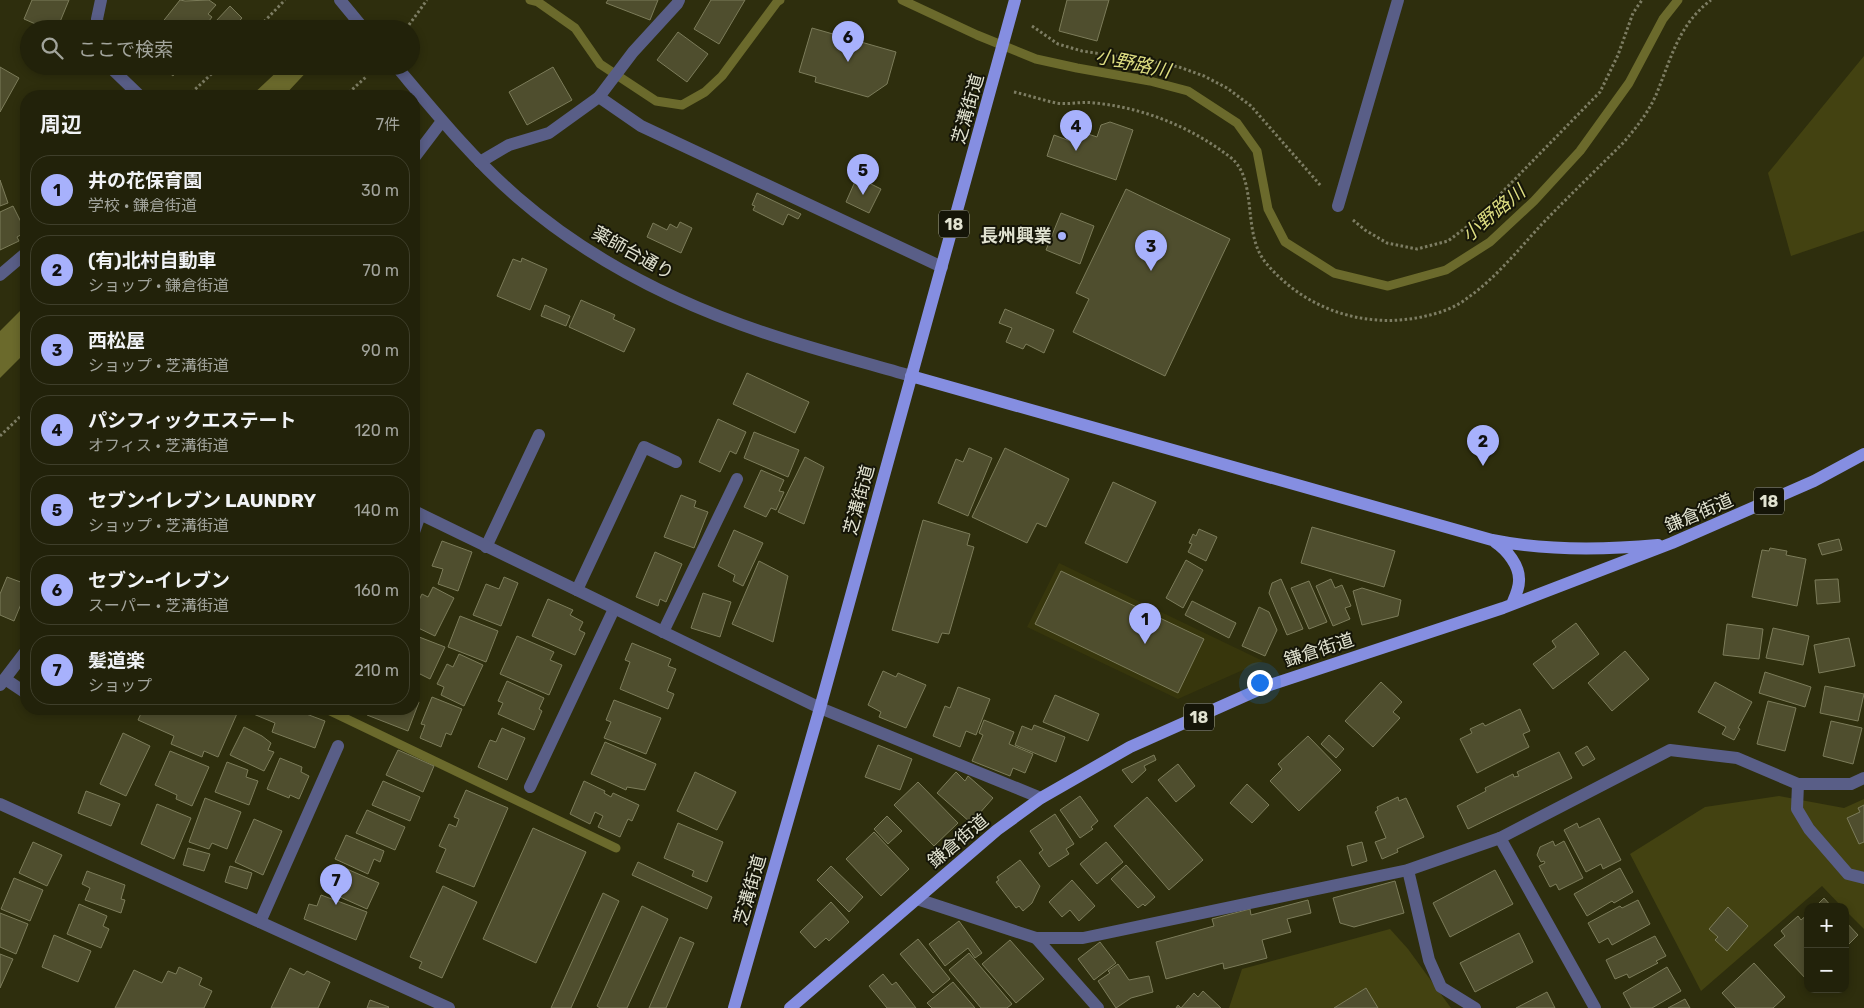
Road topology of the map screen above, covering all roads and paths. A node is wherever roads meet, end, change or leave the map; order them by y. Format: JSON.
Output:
{"nodes":[{"id":1,"x":101,"y":0,"type":"edge"},
{"id":2,"x":285,"y":0,"type":"edge"},
{"id":3,"x":340,"y":0,"type":"edge"},
{"id":4,"x":428,"y":0,"type":"edge"},
{"id":5,"x":679,"y":0,"type":"edge"},
{"id":6,"x":1016,"y":0,"type":"edge"},
{"id":7,"x":1398,"y":0,"type":"edge"},
{"id":8,"x":1711,"y":0,"type":"edge"},
{"id":9,"x":97,"y":20,"type":"edge"},
{"id":10,"x":266,"y":20,"type":"edge"},
{"id":11,"x":357,"y":20,"type":"edge"},
{"id":12,"x":413,"y":20,"type":"edge"},
{"id":13,"x":119,"y":75,"type":"edge"},
{"id":14,"x":210,"y":75,"type":"edge"},
{"id":15,"x":404,"y":75,"type":"edge"},
{"id":16,"x":366,"y":77,"type":"dead end"},
{"id":17,"x":134,"y":90,"type":"edge"},
{"id":18,"x":194,"y":90,"type":"edge"},
{"id":19,"x":352,"y":90,"type":"edge"},
{"id":20,"x":416,"y":90,"type":"edge"},
{"id":21,"x":1014,"y":92,"type":"dead end"},
{"id":22,"x":420,"y":95,"type":"edge"},
{"id":23,"x":598,"y":97,"type":"junction"},
{"id":24,"x":442,"y":121,"type":"junction"},
{"id":25,"x":420,"y":150,"type":"edge"},
{"id":26,"x":480,"y":162,"type":"junction"},
{"id":27,"x":1338,"y":206,"type":"dead end"},
{"id":28,"x":20,"y":258,"type":"edge"},
{"id":29,"x":942,"y":267,"type":"junction"},
{"id":30,"x":0,"y":275,"type":"edge"},
{"id":31,"x":911,"y":376,"type":"junction"},
{"id":32,"x":20,"y":417,"type":"edge"},
{"id":33,"x":539,"y":435,"type":"dead end"},
{"id":34,"x":0,"y":436,"type":"edge"},
{"id":35,"x":1864,"y":454,"type":"edge"},
{"id":36,"x":676,"y":462,"type":"dead end"},
{"id":37,"x":737,"y":479,"type":"dead end"},
{"id":38,"x":420,"y":514,"type":"edge"},
{"id":39,"x":1492,"y":540,"type":"junction"},
{"id":40,"x":1672,"y":543,"type":"junction"},
{"id":41,"x":486,"y":547,"type":"junction"},
{"id":42,"x":577,"y":590,"type":"junction"},
{"id":43,"x":1512,"y":604,"type":"junction"},
{"id":44,"x":614,"y":608,"type":"junction"},
{"id":45,"x":663,"y":632,"type":"junction"},
{"id":46,"x":20,"y":659,"type":"edge"},
{"id":47,"x":2,"y":682,"type":"edge"},
{"id":48,"x":20,"y":690,"type":"edge"},
{"id":49,"x":820,"y":708,"type":"junction"},
{"id":50,"x":338,"y":746,"type":"dead end"},
{"id":51,"x":1864,"y":778,"type":"edge"},
{"id":52,"x":1798,"y":784,"type":"junction"},
{"id":53,"x":530,"y":787,"type":"dead end"},
{"id":54,"x":1041,"y":798,"type":"junction"},
{"id":55,"x":0,"y":804,"type":"edge"},
{"id":56,"x":1500,"y":838,"type":"junction"},
{"id":57,"x":1408,"y":870,"type":"junction"},
{"id":58,"x":1864,"y":878,"type":"edge"},
{"id":59,"x":917,"y":900,"type":"junction"},
{"id":60,"x":260,"y":922,"type":"junction"},
{"id":61,"x":1036,"y":938,"type":"junction"},
{"id":62,"x":449,"y":1008,"type":"edge"},
{"id":63,"x":734,"y":1008,"type":"edge"},
{"id":64,"x":790,"y":1008,"type":"edge"},
{"id":65,"x":1098,"y":1008,"type":"edge"},
{"id":66,"x":1475,"y":1008,"type":"edge"},
{"id":67,"x":1595,"y":1008,"type":"edge"}],
"edges":[{"from":1,"to":9,"type":"street"},
{"from":2,"to":10,"type":"path"},
{"from":3,"to":11,"type":"street"},
{"from":4,"to":12,"type":"path"},
{"from":5,"to":23,"type":"street"},
{"from":6,"to":29,"type":"main road","name":"芝溝街道","number":"18"},
{"from":7,"to":27,"type":"street"},
{"from":8,"to":21,"type":"path"},
{"from":13,"to":17,"type":"street"},
{"from":14,"to":18,"type":"path"},
{"from":15,"to":20,"type":"street","name":"薬師台通り"},
{"from":16,"to":19,"type":"path"},
{"from":22,"to":24,"type":"street","name":"薬師台通り"},
{"from":23,"to":26,"type":"street"},
{"from":23,"to":29,"type":"street"},
{"from":24,"to":25,"type":"street"},
{"from":24,"to":26,"type":"street","name":"薬師台通り"},
{"from":26,"to":31,"type":"street","name":"薬師台通り"},
{"from":28,"to":30,"type":"street"},
{"from":29,"to":31,"type":"main road","name":"芝溝街道","number":"18"},
{"from":31,"to":39,"type":"main road","number":"18"},
{"from":31,"to":49,"type":"main road","name":"芝溝街道","number":"18"},
{"from":32,"to":34,"type":"path"},
{"from":33,"to":41,"type":"street"},
{"from":35,"to":40,"type":"main road","name":"鎌倉街道","number":"18"},
{"from":36,"to":42,"type":"street"},
{"from":37,"to":45,"type":"street"},
{"from":38,"to":41,"type":"street"},
{"from":39,"to":40,"type":"main road","number":"18"},
{"from":39,"to":43,"type":"main road"},
{"from":40,"to":43,"type":"main road","name":"鎌倉街道","number":"18"},
{"from":41,"to":42,"type":"street"},
{"from":42,"to":44,"type":"street"},
{"from":43,"to":54,"type":"main road","name":"鎌倉街道","number":"18"},
{"from":44,"to":45,"type":"street"},
{"from":44,"to":53,"type":"street"},
{"from":45,"to":49,"type":"street"},
{"from":46,"to":47,"type":"street"},
{"from":47,"to":48,"type":"street"},
{"from":49,"to":54,"type":"street"},
{"from":49,"to":63,"type":"main road","name":"芝溝街道","number":"18"},
{"from":50,"to":60,"type":"street"},
{"from":51,"to":52,"type":"street"},
{"from":52,"to":56,"type":"street"},
{"from":52,"to":58,"type":"street"},
{"from":54,"to":59,"type":"main road","name":"鎌倉街道","number":"18"},
{"from":55,"to":60,"type":"street"},
{"from":56,"to":57,"type":"street"},
{"from":56,"to":67,"type":"street"},
{"from":57,"to":61,"type":"street"},
{"from":57,"to":66,"type":"street"},
{"from":59,"to":61,"type":"street"},
{"from":59,"to":64,"type":"main road","name":"鎌倉街道","number":"18"},
{"from":60,"to":62,"type":"street"},
{"from":61,"to":65,"type":"street"}]}
